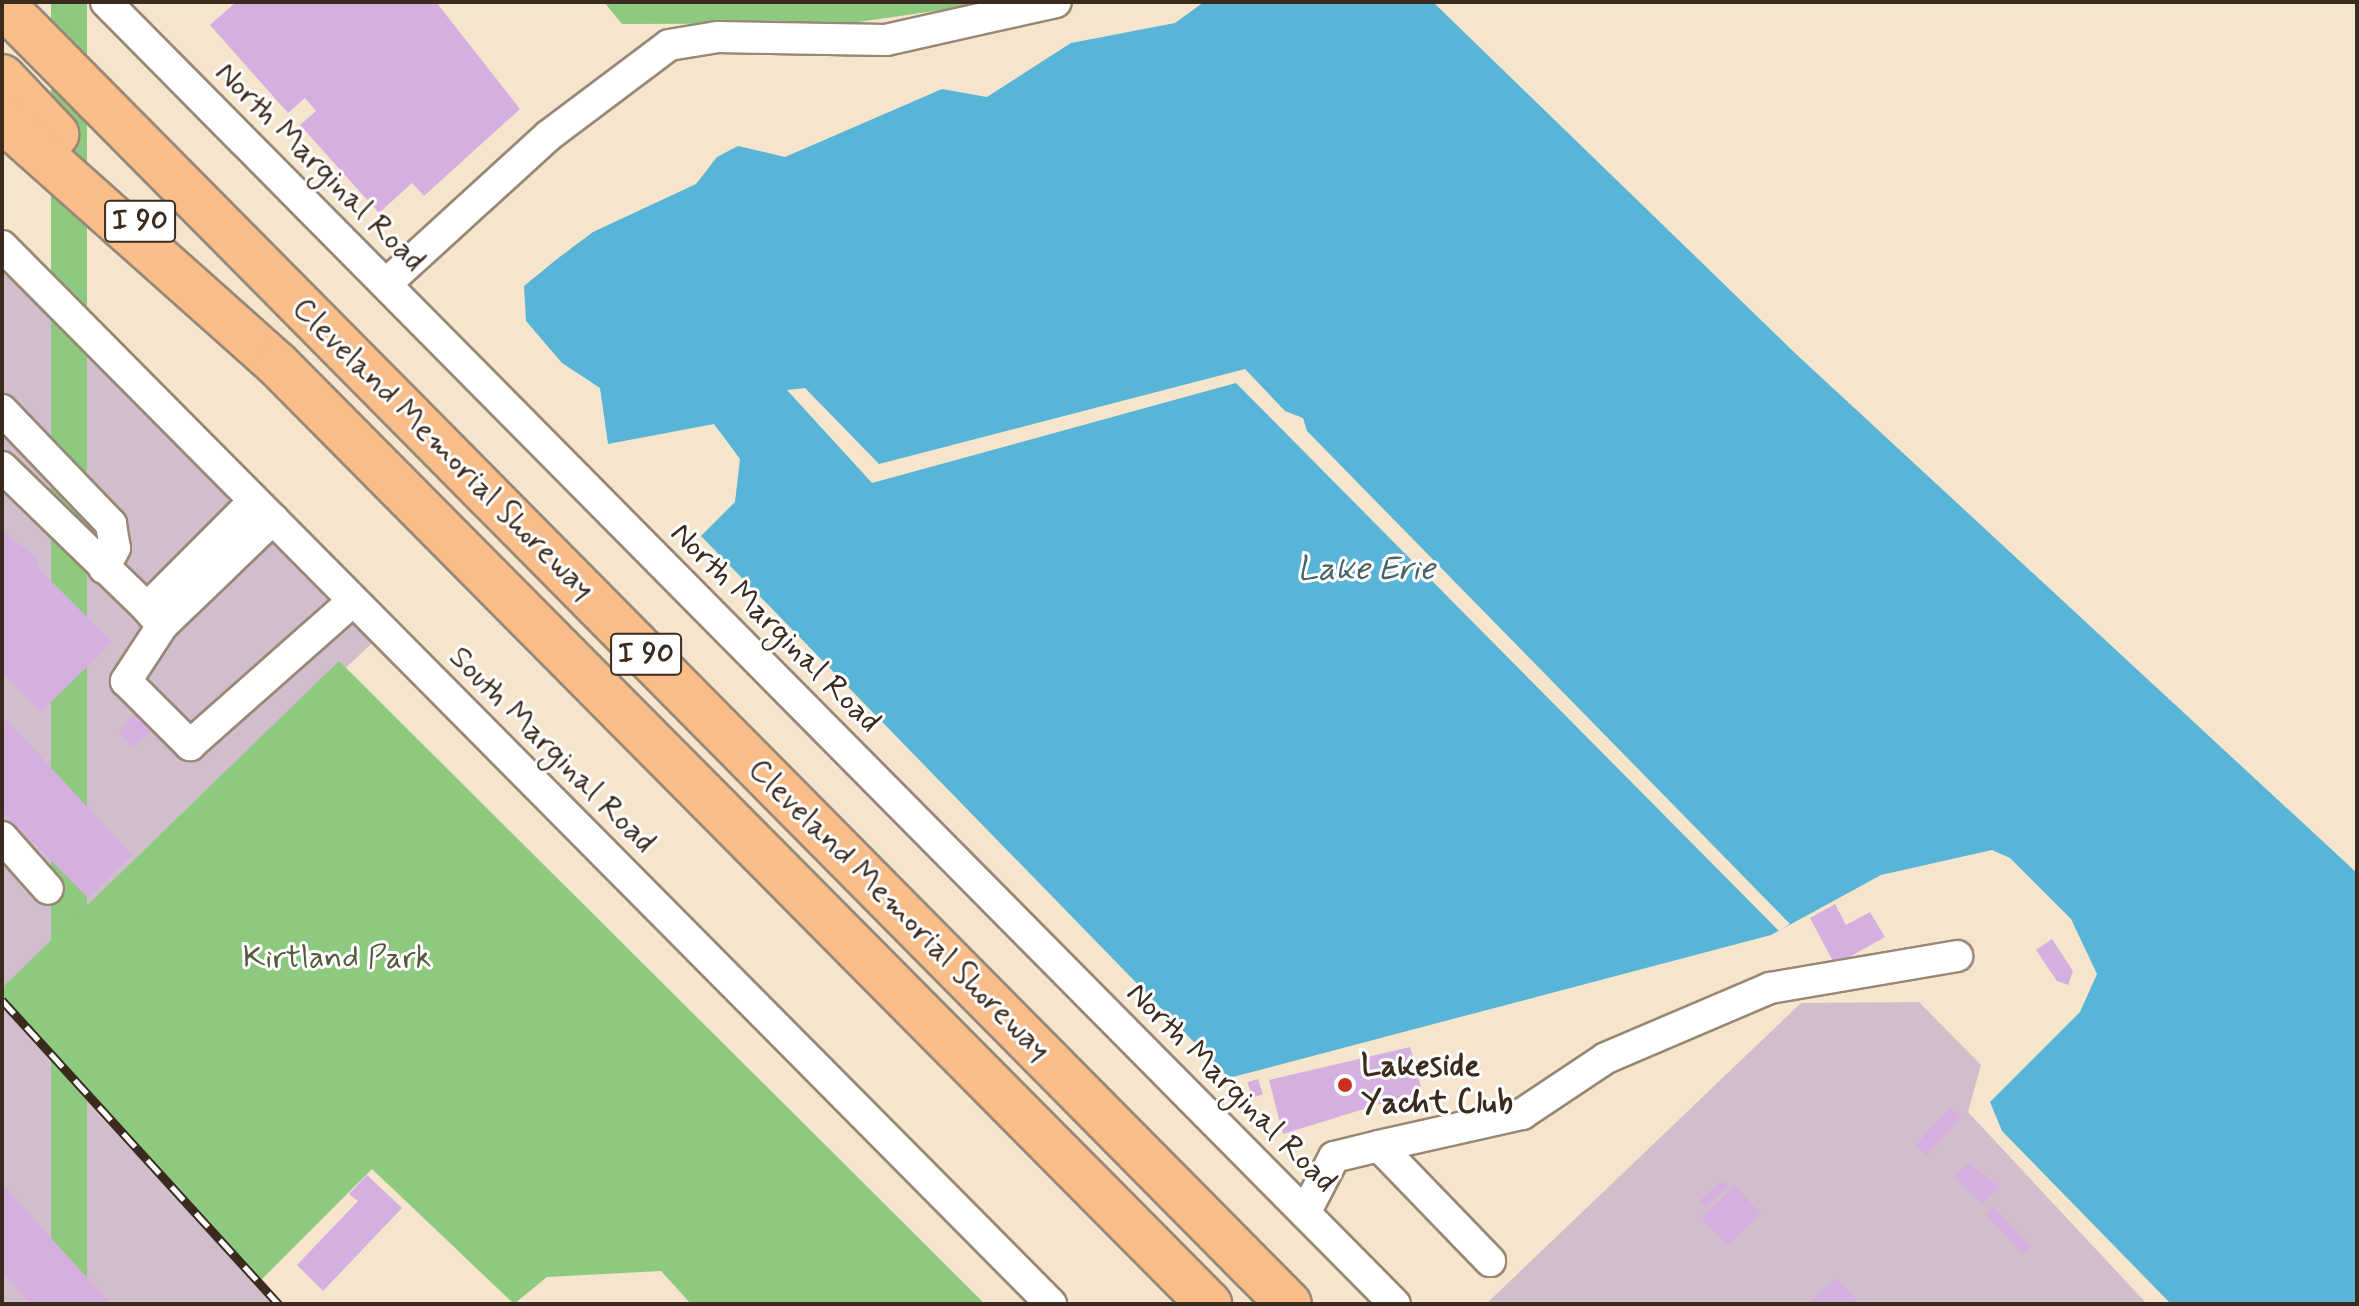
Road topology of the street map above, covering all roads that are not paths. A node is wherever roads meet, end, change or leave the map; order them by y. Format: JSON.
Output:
{"nodes":[{"id":1,"x":106,"y":2,"type":"edge"},
{"id":2,"x":1056,"y":2,"type":"edge"},
{"id":3,"x":2,"y":4,"type":"edge"},
{"id":4,"x":2,"y":77,"type":"edge"},
{"id":5,"x":2,"y":119,"type":"edge"},
{"id":6,"x":2,"y":246,"type":"edge"},
{"id":7,"x":386,"y":284,"type":"junction"},
{"id":8,"x":277,"y":364,"type":"junction"},
{"id":9,"x":2,"y":410,"type":"edge"},
{"id":10,"x":2,"y":467,"type":"edge"},
{"id":11,"x":263,"y":510,"type":"junction"},
{"id":12,"x":104,"y":568,"type":"junction"},
{"id":13,"x":353,"y":601,"type":"junction"},
{"id":14,"x":154,"y":617,"type":"junction"},
{"id":15,"x":2,"y":837,"type":"edge"},
{"id":16,"x":48,"y":889,"type":"dead end"},
{"id":17,"x":1957,"y":956,"type":"dead end"},
{"id":18,"x":1379,"y":1146,"type":"junction"},
{"id":19,"x":1305,"y":1213,"type":"junction"},
{"id":20,"x":1490,"y":1261,"type":"dead end"},
{"id":21,"x":1051,"y":1304,"type":"edge"},
{"id":22,"x":1209,"y":1304,"type":"edge"},
{"id":23,"x":1289,"y":1304,"type":"edge"},
{"id":24,"x":1395,"y":1304,"type":"edge"}],
"edges":[{"from":1,"to":7,"type":"street","name":"North Marginal Road"},
{"from":2,"to":7,"type":"street"},
{"from":3,"to":23,"type":"highway","name":"Cleveland Memorial Shoreway","number":"I 90"},
{"from":4,"to":8,"type":"highway","number":"I 90"},
{"from":5,"to":8,"type":"highway","name":"Cleveland Memorial Shoreway"},
{"from":6,"to":11,"type":"street","name":"South Marginal Road"},
{"from":7,"to":19,"type":"street","name":"North Marginal Road"},
{"from":8,"to":22,"type":"highway","name":"Cleveland Memorial Shoreway","number":"I 90"},
{"from":9,"to":12,"type":"street"},
{"from":10,"to":12,"type":"street"},
{"from":11,"to":13,"type":"street","name":"South Marginal Road"},
{"from":11,"to":14,"type":"street"},
{"from":12,"to":14,"type":"street"},
{"from":13,"to":14,"type":"street"},
{"from":13,"to":21,"type":"street","name":"South Marginal Road"},
{"from":15,"to":16,"type":"street"},
{"from":17,"to":18,"type":"street"},
{"from":18,"to":19,"type":"street"},
{"from":18,"to":20,"type":"street"},
{"from":19,"to":24,"type":"street","name":"North Marginal Road"}]}
